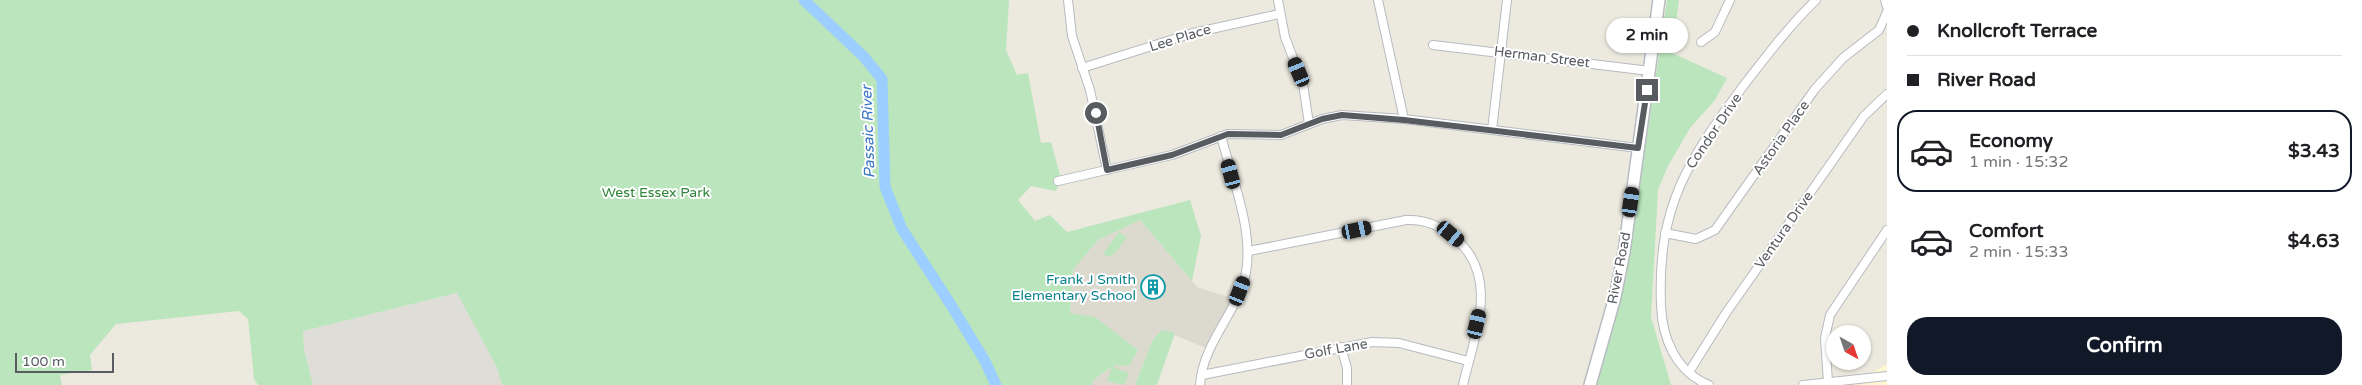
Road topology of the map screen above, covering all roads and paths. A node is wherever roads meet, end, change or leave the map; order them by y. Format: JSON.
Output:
{"nodes":[{"id":1,"x":1068,"y":0,"type":"edge"},
{"id":2,"x":1278,"y":0,"type":"edge"},
{"id":3,"x":1378,"y":0,"type":"edge"},
{"id":4,"x":1507,"y":0,"type":"edge"},
{"id":5,"x":1659,"y":0,"type":"edge"},
{"id":6,"x":1730,"y":0,"type":"edge"},
{"id":7,"x":1816,"y":0,"type":"edge"},
{"id":8,"x":1885,"y":0,"type":"edge"},
{"id":9,"x":1887,"y":6,"type":"edge"},
{"id":10,"x":1887,"y":12,"type":"edge"},
{"id":11,"x":1279,"y":14,"type":"junction"},
{"id":12,"x":1701,"y":42,"type":"dead end"},
{"id":13,"x":1433,"y":45,"type":"dead end"},
{"id":14,"x":1501,"y":52,"type":"junction"},
{"id":15,"x":1082,"y":68,"type":"junction"},
{"id":16,"x":1650,"y":71,"type":"junction"},
{"id":17,"x":1887,"y":94,"type":"edge"},
{"id":18,"x":1404,"y":120,"type":"junction"},
{"id":19,"x":1309,"y":124,"type":"junction"},
{"id":20,"x":1492,"y":130,"type":"junction"},
{"id":21,"x":1221,"y":136,"type":"junction"},
{"id":22,"x":1638,"y":148,"type":"junction"},
{"id":23,"x":1107,"y":170,"type":"junction"},
{"id":24,"x":1058,"y":182,"type":"dead end"},
{"id":25,"x":1887,"y":230,"type":"edge"},
{"id":26,"x":1665,"y":233,"type":"junction"},
{"id":27,"x":1249,"y":251,"type":"junction"},
{"id":28,"x":1341,"y":347,"type":"junction"},
{"id":29,"x":1468,"y":361,"type":"junction"},
{"id":30,"x":1689,"y":372,"type":"junction"},
{"id":31,"x":1202,"y":375,"type":"junction"},
{"id":32,"x":1887,"y":376,"type":"edge"},
{"id":33,"x":1828,"y":382,"type":"junction"},
{"id":34,"x":1200,"y":385,"type":"edge"},
{"id":35,"x":1347,"y":385,"type":"edge"},
{"id":36,"x":1463,"y":385,"type":"edge"},
{"id":37,"x":1590,"y":385,"type":"edge"},
{"id":38,"x":1709,"y":385,"type":"edge"},
{"id":39,"x":1803,"y":385,"type":"edge"}],
"edges":[{"from":1,"to":15,"type":"street"},
{"from":2,"to":11,"type":"street"},
{"from":3,"to":18,"type":"street"},
{"from":4,"to":14,"type":"street"},
{"from":5,"to":16,"type":"street","name":"River Road"},
{"from":6,"to":12,"type":"street"},
{"from":7,"to":26,"type":"street","name":"Condor Drive"},
{"from":8,"to":9,"type":"street"},
{"from":10,"to":26,"type":"street","name":"Astoria Place"},
{"from":11,"to":15,"type":"street","name":"Lee Place"},
{"from":11,"to":19,"type":"street"},
{"from":13,"to":14,"type":"street","name":"Herman Street"},
{"from":14,"to":16,"type":"street","name":"Herman Street"},
{"from":14,"to":20,"type":"street"},
{"from":15,"to":23,"type":"street"},
{"from":16,"to":22,"type":"street","name":"River Road"},
{"from":17,"to":30,"type":"street","name":"Ventura Drive"},
{"from":18,"to":19,"type":"street"},
{"from":18,"to":20,"type":"street"},
{"from":19,"to":21,"type":"street"},
{"from":20,"to":22,"type":"street"},
{"from":21,"to":23,"type":"street"},
{"from":21,"to":27,"type":"street"},
{"from":22,"to":37,"type":"street","name":"River Road"},
{"from":23,"to":24,"type":"street"},
{"from":25,"to":33,"type":"street"},
{"from":26,"to":30,"type":"street","name":"Condor Drive"},
{"from":27,"to":29,"type":"street"},
{"from":27,"to":31,"type":"street"},
{"from":28,"to":29,"type":"street","name":"Golf Lane"},
{"from":28,"to":31,"type":"street","name":"Golf Lane"},
{"from":28,"to":35,"type":"street"},
{"from":29,"to":36,"type":"street"},
{"from":30,"to":38,"type":"street","name":"Condor Drive"},
{"from":31,"to":34,"type":"street"},
{"from":32,"to":33,"type":"street"},
{"from":33,"to":39,"type":"street"}]}
